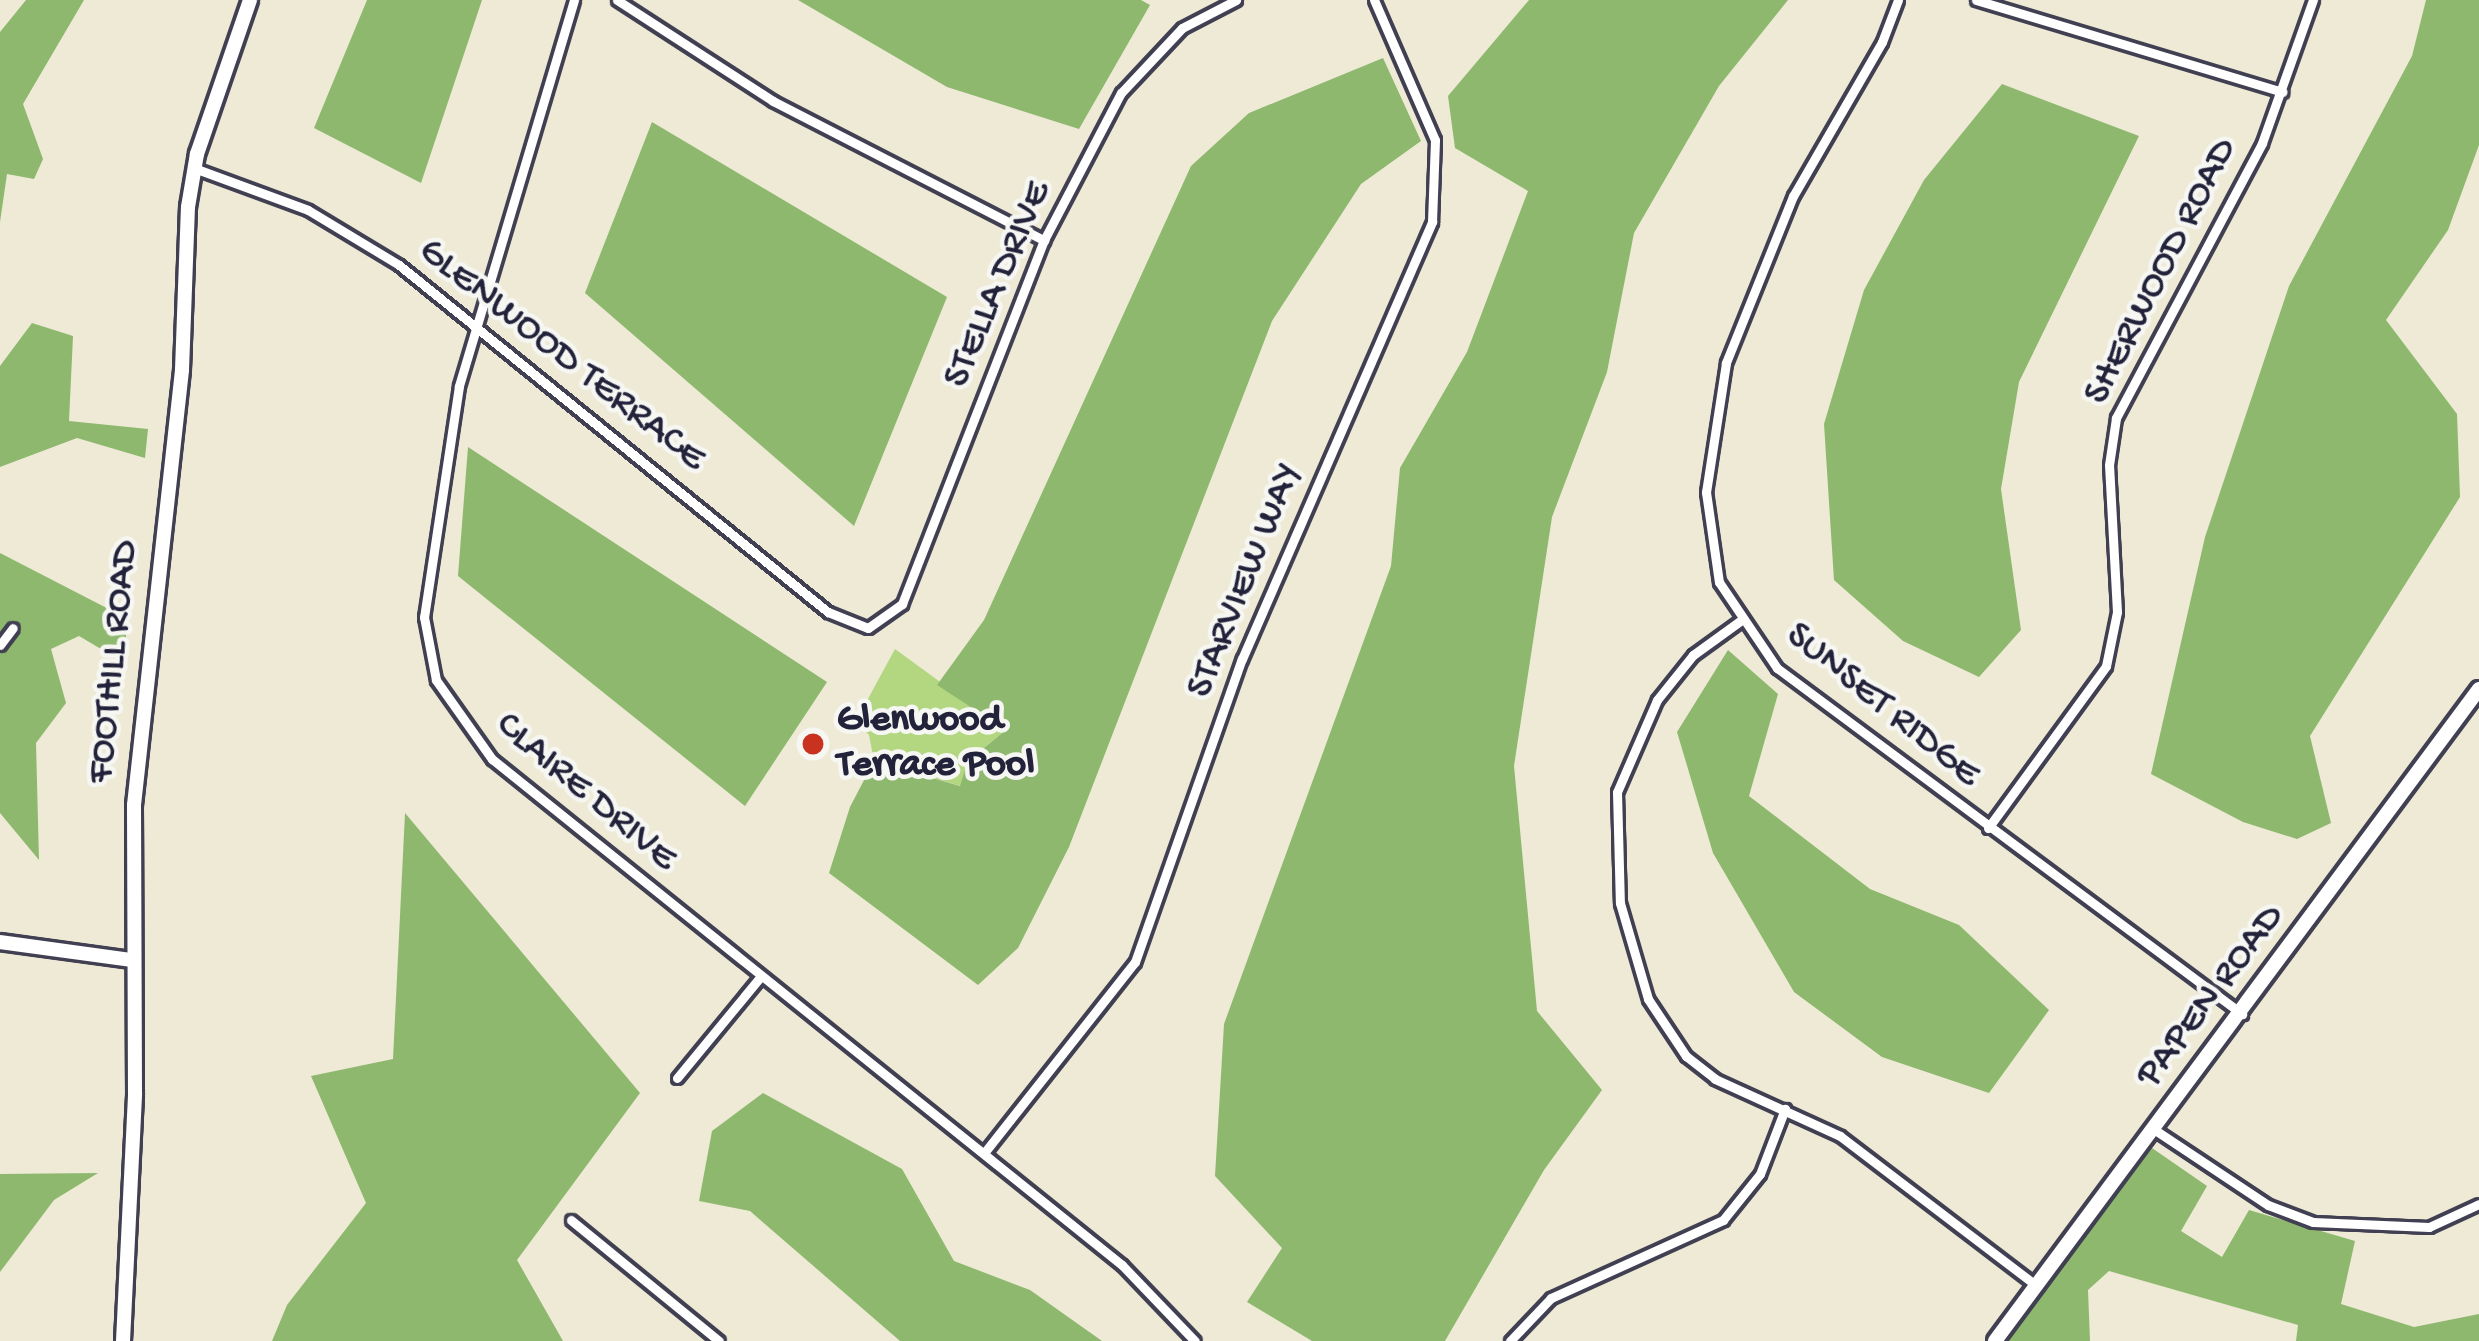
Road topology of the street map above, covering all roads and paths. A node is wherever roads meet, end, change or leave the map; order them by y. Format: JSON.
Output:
{"nodes":[{"id":1,"x":250,"y":0,"type":"edge"},
{"id":2,"x":574,"y":0,"type":"edge"},
{"id":3,"x":616,"y":0,"type":"edge"},
{"id":4,"x":1236,"y":0,"type":"edge"},
{"id":5,"x":1374,"y":0,"type":"edge"},
{"id":6,"x":1898,"y":0,"type":"edge"},
{"id":7,"x":1976,"y":0,"type":"edge"},
{"id":8,"x":2313,"y":0,"type":"edge"},
{"id":9,"x":2283,"y":92,"type":"junction"},
{"id":10,"x":194,"y":168,"type":"junction"},
{"id":11,"x":1044,"y":240,"type":"junction"},
{"id":12,"x":473,"y":320,"type":"junction"},
{"id":13,"x":1740,"y":621,"type":"junction"},
{"id":14,"x":14,"y":628,"type":"dead end"},
{"id":15,"x":868,"y":628,"type":"joint"},
{"id":16,"x":0,"y":645,"type":"edge"},
{"id":17,"x":2479,"y":689,"type":"edge"},
{"id":18,"x":1988,"y":828,"type":"junction"},
{"id":19,"x":0,"y":942,"type":"edge"},
{"id":20,"x":131,"y":960,"type":"junction"},
{"id":21,"x":761,"y":976,"type":"junction"},
{"id":22,"x":2242,"y":1014,"type":"junction"},
{"id":23,"x":676,"y":1078,"type":"dead end"},
{"id":24,"x":1785,"y":1109,"type":"junction"},
{"id":25,"x":2155,"y":1130,"type":"junction"},
{"id":26,"x":984,"y":1153,"type":"junction"},
{"id":27,"x":2479,"y":1204,"type":"edge"},
{"id":28,"x":572,"y":1220,"type":"dead end"},
{"id":29,"x":2037,"y":1286,"type":"junction"},
{"id":30,"x":123,"y":1341,"type":"edge"},
{"id":31,"x":719,"y":1341,"type":"edge"},
{"id":32,"x":1196,"y":1341,"type":"edge"},
{"id":33,"x":1510,"y":1341,"type":"edge"},
{"id":34,"x":1994,"y":1341,"type":"edge"}],
"edges":[{"from":1,"to":10,"type":"street","name":"FOOTHILL ROAD"},
{"from":2,"to":12,"type":"street","name":"CLAIRE DRIVE"},
{"from":3,"to":11,"type":"street"},
{"from":4,"to":11,"type":"street","name":"STELLA DRIVE"},
{"from":5,"to":26,"type":"street","name":"STARVIEW WAY"},
{"from":6,"to":13,"type":"street","name":"SUNSET RIDGE"},
{"from":7,"to":9,"type":"street"},
{"from":8,"to":9,"type":"street","name":"SHERWOOD ROAD"},
{"from":9,"to":18,"type":"street","name":"SHERWOOD ROAD"},
{"from":10,"to":12,"type":"street","name":"GLENWOOD TERRACE"},
{"from":10,"to":20,"type":"street","name":"FOOTHILL ROAD"},
{"from":11,"to":15,"type":"street","name":"STELLA DRIVE"},
{"from":12,"to":15,"type":"street","name":"GLENWOOD TERRACE"},
{"from":12,"to":21,"type":"street","name":"CLAIRE DRIVE"},
{"from":13,"to":18,"type":"street","name":"SUNSET RIDGE"},
{"from":13,"to":24,"type":"street"},
{"from":14,"to":16,"type":"street"},
{"from":17,"to":22,"type":"street","name":"PAPEN ROAD"},
{"from":18,"to":22,"type":"street","name":"SUNSET RIDGE"},
{"from":19,"to":20,"type":"street"},
{"from":20,"to":30,"type":"street","name":"FOOTHILL ROAD"},
{"from":21,"to":23,"type":"street"},
{"from":21,"to":26,"type":"street","name":"CLAIRE DRIVE"},
{"from":22,"to":25,"type":"street","name":"PAPEN ROAD"},
{"from":24,"to":29,"type":"street"},
{"from":24,"to":33,"type":"street"},
{"from":25,"to":27,"type":"street"},
{"from":25,"to":29,"type":"street","name":"PAPEN ROAD"},
{"from":26,"to":32,"type":"street","name":"CLAIRE DRIVE"},
{"from":28,"to":31,"type":"street"},
{"from":29,"to":34,"type":"street","name":"PAPEN ROAD"}]}
